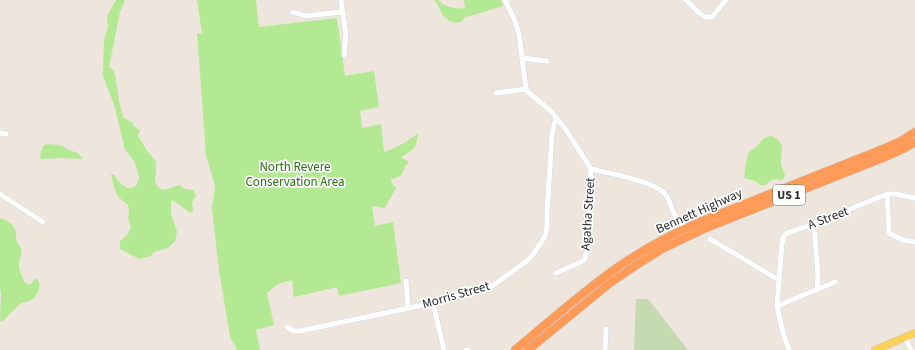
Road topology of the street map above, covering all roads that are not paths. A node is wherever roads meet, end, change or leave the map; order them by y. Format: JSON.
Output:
{"nodes":[{"id":1,"x":340,"y":0,"type":"edge"},
{"id":2,"x":505,"y":0,"type":"edge"},
{"id":3,"x":686,"y":0,"type":"edge"},
{"id":4,"x":726,"y":0,"type":"edge"},
{"id":5,"x":293,"y":12,"type":"dead end"},
{"id":6,"x":342,"y":12,"type":"junction"},
{"id":7,"x":344,"y":55,"type":"dead end"},
{"id":8,"x":522,"y":58,"type":"junction"},
{"id":9,"x":547,"y":61,"type":"dead end"},
{"id":10,"x":526,"y":89,"type":"junction"},
{"id":11,"x":496,"y":93,"type":"dead end"},
{"id":12,"x":556,"y":117,"type":"junction"},
{"id":13,"x":915,"y":132,"type":"edge"},
{"id":14,"x":0,"y":133,"type":"edge"},
{"id":15,"x":6,"y":134,"type":"dead end"},
{"id":16,"x":915,"y":142,"type":"edge"},
{"id":17,"x":591,"y":169,"type":"junction"},
{"id":18,"x":0,"y":194,"type":"edge"},
{"id":19,"x":887,"y":194,"type":"junction"},
{"id":20,"x":915,"y":198,"type":"edge"},
{"id":21,"x":43,"y":222,"type":"dead end"},
{"id":22,"x":814,"y":224,"type":"junction"},
{"id":23,"x":686,"y":228,"type":"junction"},
{"id":24,"x":710,"y":239,"type":"dead end"},
{"id":25,"x":915,"y":242,"type":"edge"},
{"id":26,"x":556,"y":273,"type":"dead end"},
{"id":27,"x":779,"y":280,"type":"junction"},
{"id":28,"x":406,"y":281,"type":"dead end"},
{"id":29,"x":835,"y":282,"type":"dead end"},
{"id":30,"x":817,"y":290,"type":"junction"},
{"id":31,"x":433,"y":303,"type":"junction"},
{"id":32,"x":777,"y":306,"type":"junction"},
{"id":33,"x":408,"y":308,"type":"junction"},
{"id":34,"x":287,"y":327,"type":"dead end"},
{"id":35,"x":606,"y":329,"type":"dead end"},
{"id":36,"x":915,"y":333,"type":"edge"},
{"id":37,"x":905,"y":337,"type":"junction"},
{"id":38,"x":444,"y":350,"type":"edge"},
{"id":39,"x":515,"y":350,"type":"edge"},
{"id":40,"x":528,"y":350,"type":"edge"},
{"id":41,"x":605,"y":350,"type":"edge"},
{"id":42,"x":789,"y":350,"type":"edge"},
{"id":43,"x":874,"y":350,"type":"edge"},
{"id":44,"x":911,"y":350,"type":"edge"}],
"edges":[{"from":1,"to":6,"type":"street"},
{"from":2,"to":8,"type":"street"},
{"from":3,"to":4,"type":"street"},
{"from":5,"to":6,"type":"street"},
{"from":6,"to":7,"type":"street"},
{"from":8,"to":9,"type":"street"},
{"from":8,"to":10,"type":"street"},
{"from":10,"to":11,"type":"street"},
{"from":10,"to":12,"type":"street"},
{"from":12,"to":17,"type":"street"},
{"from":12,"to":31,"type":"street","name":"Morris Street"},
{"from":13,"to":23,"type":"highway","name":"Bennett Highway","number":"US 1"},
{"from":14,"to":15,"type":"street"},
{"from":16,"to":40,"type":"highway","name":"Bennett Highway","number":"US 1"},
{"from":17,"to":23,"type":"street"},
{"from":17,"to":26,"type":"street","name":"Agatha Street"},
{"from":18,"to":21,"type":"street"},
{"from":19,"to":20,"type":"street","name":"A Street"},
{"from":19,"to":22,"type":"street","name":"A Street"},
{"from":19,"to":25,"type":"street"},
{"from":22,"to":27,"type":"street","name":"A Street"},
{"from":22,"to":30,"type":"street"},
{"from":23,"to":39,"type":"highway","name":"Bennett Highway","number":"US 1"},
{"from":24,"to":27,"type":"street"},
{"from":27,"to":32,"type":"street"},
{"from":28,"to":33,"type":"street"},
{"from":29,"to":30,"type":"street"},
{"from":30,"to":32,"type":"street"},
{"from":31,"to":33,"type":"street","name":"Morris Street"},
{"from":31,"to":38,"type":"street"},
{"from":32,"to":42,"type":"street"},
{"from":33,"to":34,"type":"street","name":"Morris Street"},
{"from":35,"to":41,"type":"street"},
{"from":36,"to":37,"type":"main road"},
{"from":37,"to":43,"type":"main road"},
{"from":37,"to":44,"type":"street"}]}
